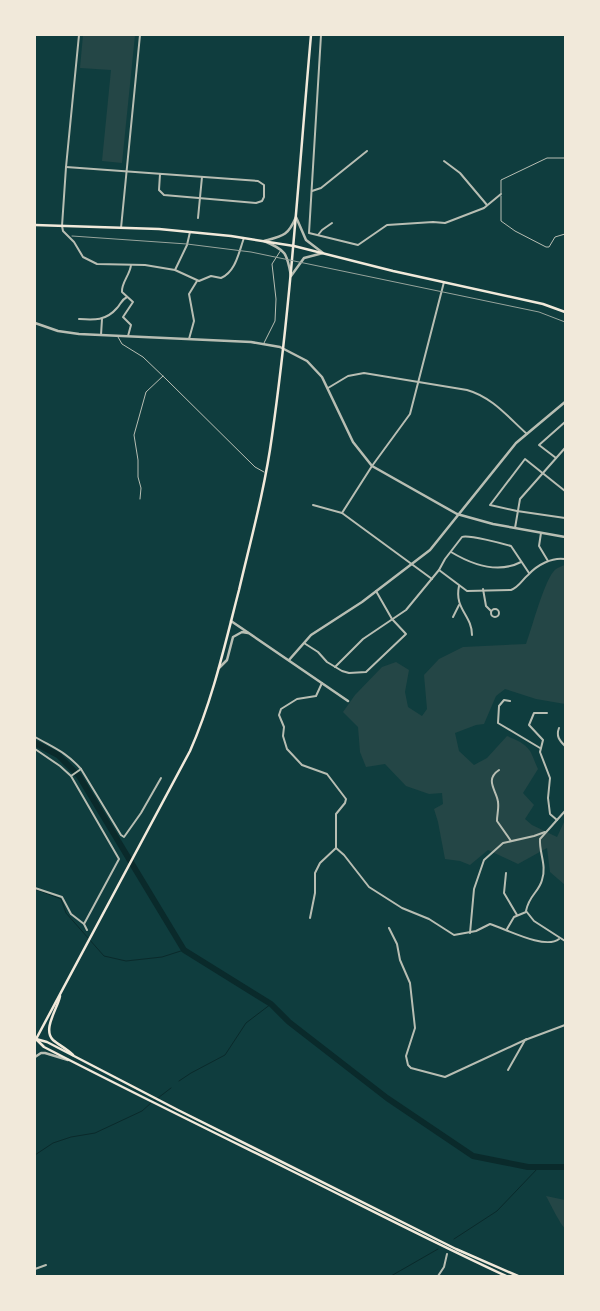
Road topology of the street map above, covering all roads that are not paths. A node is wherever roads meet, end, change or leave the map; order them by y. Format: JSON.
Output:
{"nodes":[{"id":1,"x":79,"y":35,"type":"edge"},
{"id":2,"x":140,"y":35,"type":"edge"},
{"id":3,"x":311,"y":35,"type":"edge"},
{"id":4,"x":321,"y":35,"type":"edge"},
{"id":5,"x":367,"y":151,"type":"dead end"},
{"id":6,"x":565,"y":158,"type":"edge"},
{"id":7,"x":444,"y":161,"type":"dead end"},
{"id":8,"x":66,"y":167,"type":"junction"},
{"id":9,"x":128,"y":172,"type":"junction"},
{"id":10,"x":160,"y":174,"type":"junction"},
{"id":11,"x":202,"y":177,"type":"junction"},
{"id":12,"x":312,"y":191,"type":"junction"},
{"id":13,"x":501,"y":194,"type":"junction"},
{"id":14,"x":200,"y":198,"type":"junction"},
{"id":15,"x":487,"y":205,"type":"junction"},
{"id":16,"x":296,"y":217,"type":"junction"},
{"id":17,"x":198,"y":218,"type":"dead end"},
{"id":18,"x":332,"y":223,"type":"dead end"},
{"id":19,"x":35,"y":225,"type":"edge"},
{"id":20,"x":62,"y":226,"type":"junction"},
{"id":21,"x":121,"y":228,"type":"junction"},
{"id":22,"x":190,"y":232,"type":"junction"},
{"id":23,"x":565,"y":234,"type":"edge"},
{"id":24,"x":318,"y":235,"type":"junction"},
{"id":25,"x":244,"y":238,"type":"junction"},
{"id":26,"x":264,"y":241,"type":"junction"},
{"id":27,"x":294,"y":246,"type":"junction"},
{"id":28,"x":281,"y":249,"type":"junction"},
{"id":29,"x":323,"y":253,"type":"junction"},
{"id":30,"x":131,"y":265,"type":"junction"},
{"id":31,"x":176,"y":270,"type":"junction"},
{"id":32,"x":291,"y":276,"type":"junction"},
{"id":33,"x":197,"y":281,"type":"junction"},
{"id":34,"x":444,"y":282,"type":"junction"},
{"id":35,"x":127,"y":297,"type":"junction"},
{"id":36,"x":565,"y":312,"type":"edge"},
{"id":37,"x":79,"y":319,"type":"dead end"},
{"id":38,"x":102,"y":319,"type":"junction"},
{"id":39,"x":36,"y":325,"type":"edge"},
{"id":40,"x":101,"y":335,"type":"junction"},
{"id":41,"x":118,"y":336,"type":"junction"},
{"id":42,"x":128,"y":336,"type":"junction"},
{"id":43,"x":189,"y":339,"type":"junction"},
{"id":44,"x":264,"y":344,"type":"junction"},
{"id":45,"x":164,"y":376,"type":"junction"},
{"id":46,"x":418,"y":382,"type":"junction"},
{"id":47,"x":328,"y":388,"type":"junction"},
{"id":48,"x":565,"y":402,"type":"edge"},
{"id":49,"x":565,"y":422,"type":"edge"},
{"id":50,"x":526,"y":434,"type":"junction"},
{"id":51,"x":565,"y":448,"type":"edge"},
{"id":52,"x":556,"y":458,"type":"junction"},
{"id":53,"x":372,"y":466,"type":"junction"},
{"id":54,"x":265,"y":472,"type":"junction"},
{"id":55,"x":542,"y":473,"type":"junction"},
{"id":56,"x":565,"y":491,"type":"edge"},
{"id":57,"x":140,"y":499,"type":"dead end"},
{"id":58,"x":313,"y":505,"type":"dead end"},
{"id":59,"x":517,"y":511,"type":"junction"},
{"id":60,"x":342,"y":513,"type":"junction"},
{"id":61,"x":458,"y":514,"type":"junction"},
{"id":62,"x":565,"y":518,"type":"edge"},
{"id":63,"x":515,"y":528,"type":"junction"},
{"id":64,"x":541,"y":532,"type":"junction"},
{"id":65,"x":565,"y":537,"type":"edge"},
{"id":66,"x":450,"y":552,"type":"junction"},
{"id":67,"x":565,"y":559,"type":"edge"},
{"id":68,"x":548,"y":561,"type":"junction"},
{"id":69,"x":521,"y":562,"type":"junction"},
{"id":70,"x":413,"y":564,"type":"junction"},
{"id":71,"x":439,"y":570,"type":"junction"},
{"id":72,"x":529,"y":573,"type":"junction"},
{"id":73,"x":432,"y":579,"type":"junction"},
{"id":74,"x":459,"y":586,"type":"junction"},
{"id":75,"x":483,"y":589,"type":"junction"},
{"id":76,"x":376,"y":591,"type":"junction"},
{"id":77,"x":459,"y":604,"type":"junction"},
{"id":78,"x":491,"y":611,"type":"dead end"},
{"id":79,"x":453,"y":617,"type":"dead end"},
{"id":80,"x":392,"y":620,"type":"junction"},
{"id":81,"x":231,"y":621,"type":"junction"},
{"id":82,"x":249,"y":633,"type":"junction"},
{"id":83,"x":472,"y":636,"type":"dead end"},
{"id":84,"x":304,"y":643,"type":"junction"},
{"id":85,"x":289,"y":660,"type":"junction"},
{"id":86,"x":335,"y":667,"type":"junction"},
{"id":87,"x":219,"y":668,"type":"junction"},
{"id":88,"x":322,"y":683,"type":"junction"},
{"id":89,"x":348,"y":701,"type":"dead end"},
{"id":90,"x":510,"y":701,"type":"dead end"},
{"id":91,"x":547,"y":713,"type":"dead end"},
{"id":92,"x":559,"y":728,"type":"dead end"},
{"id":93,"x":35,"y":737,"type":"edge"},
{"id":94,"x":565,"y":746,"type":"edge"},
{"id":95,"x":540,"y":748,"type":"junction"},
{"id":96,"x":35,"y":749,"type":"edge"},
{"id":97,"x":81,"y":769,"type":"junction"},
{"id":98,"x":499,"y":770,"type":"dead end"},
{"id":99,"x":72,"y":776,"type":"junction"},
{"id":100,"x":161,"y":778,"type":"dead end"},
{"id":101,"x":565,"y":811,"type":"edge"},
{"id":102,"x":557,"y":820,"type":"junction"},
{"id":103,"x":548,"y":830,"type":"junction"},
{"id":104,"x":512,"y":841,"type":"junction"},
{"id":105,"x":336,"y":848,"type":"junction"},
{"id":106,"x":506,"y":873,"type":"dead end"},
{"id":107,"x":35,"y":888,"type":"edge"},
{"id":108,"x":526,"y":912,"type":"junction"},
{"id":109,"x":517,"y":915,"type":"junction"},
{"id":110,"x":310,"y":918,"type":"dead end"},
{"id":111,"x":84,"y":924,"type":"junction"},
{"id":112,"x":389,"y":928,"type":"dead end"},
{"id":113,"x":87,"y":930,"type":"dead end"},
{"id":114,"x":507,"y":930,"type":"junction"},
{"id":115,"x":470,"y":933,"type":"junction"},
{"id":116,"x":559,"y":939,"type":"junction"},
{"id":117,"x":565,"y":941,"type":"edge"},
{"id":118,"x":61,"y":992,"type":"junction"},
{"id":119,"x":565,"y":1025,"type":"edge"},
{"id":120,"x":527,"y":1039,"type":"junction"},
{"id":121,"x":36,"y":1040,"type":"edge"},
{"id":122,"x":35,"y":1057,"type":"edge"},
{"id":123,"x":77,"y":1058,"type":"junction"},
{"id":124,"x":70,"y":1061,"type":"junction"},
{"id":125,"x":508,"y":1070,"type":"dead end"},
{"id":126,"x":447,"y":1254,"type":"dead end"},
{"id":127,"x":46,"y":1265,"type":"dead end"},
{"id":128,"x":35,"y":1269,"type":"edge"},
{"id":129,"x":438,"y":1276,"type":"edge"},
{"id":130,"x":506,"y":1276,"type":"edge"},
{"id":131,"x":518,"y":1276,"type":"edge"}],
"edges":[{"from":1,"to":8,"type":"street"},
{"from":2,"to":9,"type":"street"},
{"from":3,"to":16,"type":"main road"},
{"from":4,"to":12,"type":"street"},
{"from":5,"to":12,"type":"street"},
{"from":6,"to":13,"type":"lane"},
{"from":7,"to":15,"type":"street"},
{"from":8,"to":9,"type":"street"},
{"from":8,"to":20,"type":"street"},
{"from":9,"to":10,"type":"street"},
{"from":9,"to":21,"type":"street"},
{"from":10,"to":11,"type":"street"},
{"from":10,"to":14,"type":"street"},
{"from":11,"to":14,"type":"street"},
{"from":11,"to":14,"type":"street"},
{"from":12,"to":24,"type":"street"},
{"from":13,"to":15,"type":"street"},
{"from":13,"to":23,"type":"lane"},
{"from":14,"to":17,"type":"street"},
{"from":15,"to":24,"type":"street"},
{"from":16,"to":26,"type":"street"},
{"from":16,"to":27,"type":"main road"},
{"from":16,"to":29,"type":"street"},
{"from":18,"to":24,"type":"street"},
{"from":19,"to":20,"type":"main road"},
{"from":20,"to":21,"type":"main road"},
{"from":20,"to":30,"type":"street"},
{"from":21,"to":22,"type":"main road"},
{"from":22,"to":25,"type":"main road"},
{"from":22,"to":31,"type":"street"},
{"from":25,"to":26,"type":"main road"},
{"from":25,"to":33,"type":"street"},
{"from":26,"to":27,"type":"main road"},
{"from":26,"to":28,"type":"street"},
{"from":27,"to":29,"type":"main road"},
{"from":27,"to":32,"type":"main road"},
{"from":28,"to":32,"type":"street"},
{"from":28,"to":44,"type":"lane"},
{"from":29,"to":32,"type":"street"},
{"from":29,"to":34,"type":"main road"},
{"from":30,"to":31,"type":"street"},
{"from":30,"to":35,"type":"street"},
{"from":31,"to":33,"type":"street"},
{"from":32,"to":54,"type":"main road"},
{"from":33,"to":43,"type":"street"},
{"from":34,"to":36,"type":"main road"},
{"from":34,"to":46,"type":"street"},
{"from":35,"to":38,"type":"street"},
{"from":35,"to":42,"type":"street"},
{"from":37,"to":38,"type":"street"},
{"from":38,"to":40,"type":"street"},
{"from":39,"to":40,"type":"street"},
{"from":40,"to":41,"type":"street"},
{"from":41,"to":42,"type":"street"},
{"from":41,"to":45,"type":"lane"},
{"from":42,"to":43,"type":"street"},
{"from":43,"to":44,"type":"street"},
{"from":44,"to":47,"type":"street"},
{"from":45,"to":54,"type":"lane"},
{"from":45,"to":57,"type":"lane"},
{"from":46,"to":47,"type":"street"},
{"from":46,"to":50,"type":"street"},
{"from":46,"to":53,"type":"street"},
{"from":47,"to":53,"type":"street"},
{"from":48,"to":50,"type":"street"},
{"from":49,"to":52,"type":"street"},
{"from":50,"to":61,"type":"street"},
{"from":51,"to":52,"type":"street"},
{"from":52,"to":55,"type":"street"},
{"from":53,"to":60,"type":"street"},
{"from":53,"to":61,"type":"street"},
{"from":54,"to":81,"type":"main road"},
{"from":55,"to":56,"type":"street"},
{"from":55,"to":59,"type":"street"},
{"from":55,"to":59,"type":"street"},
{"from":58,"to":60,"type":"street"},
{"from":59,"to":62,"type":"street"},
{"from":59,"to":63,"type":"street"},
{"from":60,"to":70,"type":"street"},
{"from":61,"to":63,"type":"street"},
{"from":61,"to":70,"type":"street"},
{"from":63,"to":64,"type":"street"},
{"from":64,"to":65,"type":"street"},
{"from":64,"to":68,"type":"street"},
{"from":66,"to":69,"type":"street"},
{"from":66,"to":69,"type":"street"},
{"from":66,"to":71,"type":"street"},
{"from":67,"to":68,"type":"street"},
{"from":68,"to":72,"type":"street"},
{"from":69,"to":72,"type":"street"},
{"from":70,"to":73,"type":"street"},
{"from":70,"to":76,"type":"street"},
{"from":71,"to":73,"type":"street"},
{"from":71,"to":74,"type":"street"},
{"from":72,"to":75,"type":"street"},
{"from":73,"to":80,"type":"street"},
{"from":74,"to":75,"type":"street"},
{"from":74,"to":77,"type":"street"},
{"from":75,"to":78,"type":"street"},
{"from":76,"to":80,"type":"street"},
{"from":76,"to":84,"type":"street"},
{"from":77,"to":79,"type":"street"},
{"from":77,"to":83,"type":"street"},
{"from":80,"to":86,"type":"street"},
{"from":80,"to":86,"type":"street"},
{"from":81,"to":82,"type":"street"},
{"from":81,"to":87,"type":"main road"},
{"from":82,"to":85,"type":"street"},
{"from":82,"to":87,"type":"street"},
{"from":84,"to":85,"type":"street"},
{"from":84,"to":86,"type":"street"},
{"from":85,"to":88,"type":"street"},
{"from":87,"to":118,"type":"main road"},
{"from":88,"to":89,"type":"street"},
{"from":88,"to":105,"type":"street"},
{"from":90,"to":95,"type":"street"},
{"from":91,"to":95,"type":"street"},
{"from":92,"to":94,"type":"street"},
{"from":93,"to":97,"type":"street"},
{"from":95,"to":102,"type":"street"},
{"from":96,"to":99,"type":"street"},
{"from":97,"to":99,"type":"street"},
{"from":97,"to":100,"type":"street"},
{"from":98,"to":104,"type":"street"},
{"from":99,"to":111,"type":"street"},
{"from":101,"to":102,"type":"street"},
{"from":102,"to":103,"type":"street"},
{"from":103,"to":104,"type":"street"},
{"from":103,"to":108,"type":"street"},
{"from":104,"to":115,"type":"street"},
{"from":105,"to":110,"type":"street"},
{"from":105,"to":115,"type":"street"},
{"from":106,"to":109,"type":"street"},
{"from":107,"to":111,"type":"street"},
{"from":108,"to":109,"type":"street"},
{"from":108,"to":116,"type":"street"},
{"from":109,"to":114,"type":"street"},
{"from":111,"to":113,"type":"street"},
{"from":112,"to":120,"type":"street"},
{"from":114,"to":115,"type":"street"},
{"from":114,"to":116,"type":"street"},
{"from":116,"to":117,"type":"street"},
{"from":118,"to":121,"type":"main road"},
{"from":118,"to":123,"type":"main road"},
{"from":119,"to":120,"type":"street"},
{"from":120,"to":125,"type":"street"},
{"from":121,"to":123,"type":"main road"},
{"from":121,"to":124,"type":"main road"},
{"from":122,"to":124,"type":"street"},
{"from":123,"to":131,"type":"main road"},
{"from":124,"to":130,"type":"main road"},
{"from":126,"to":129,"type":"street"},
{"from":127,"to":128,"type":"street"}]}
